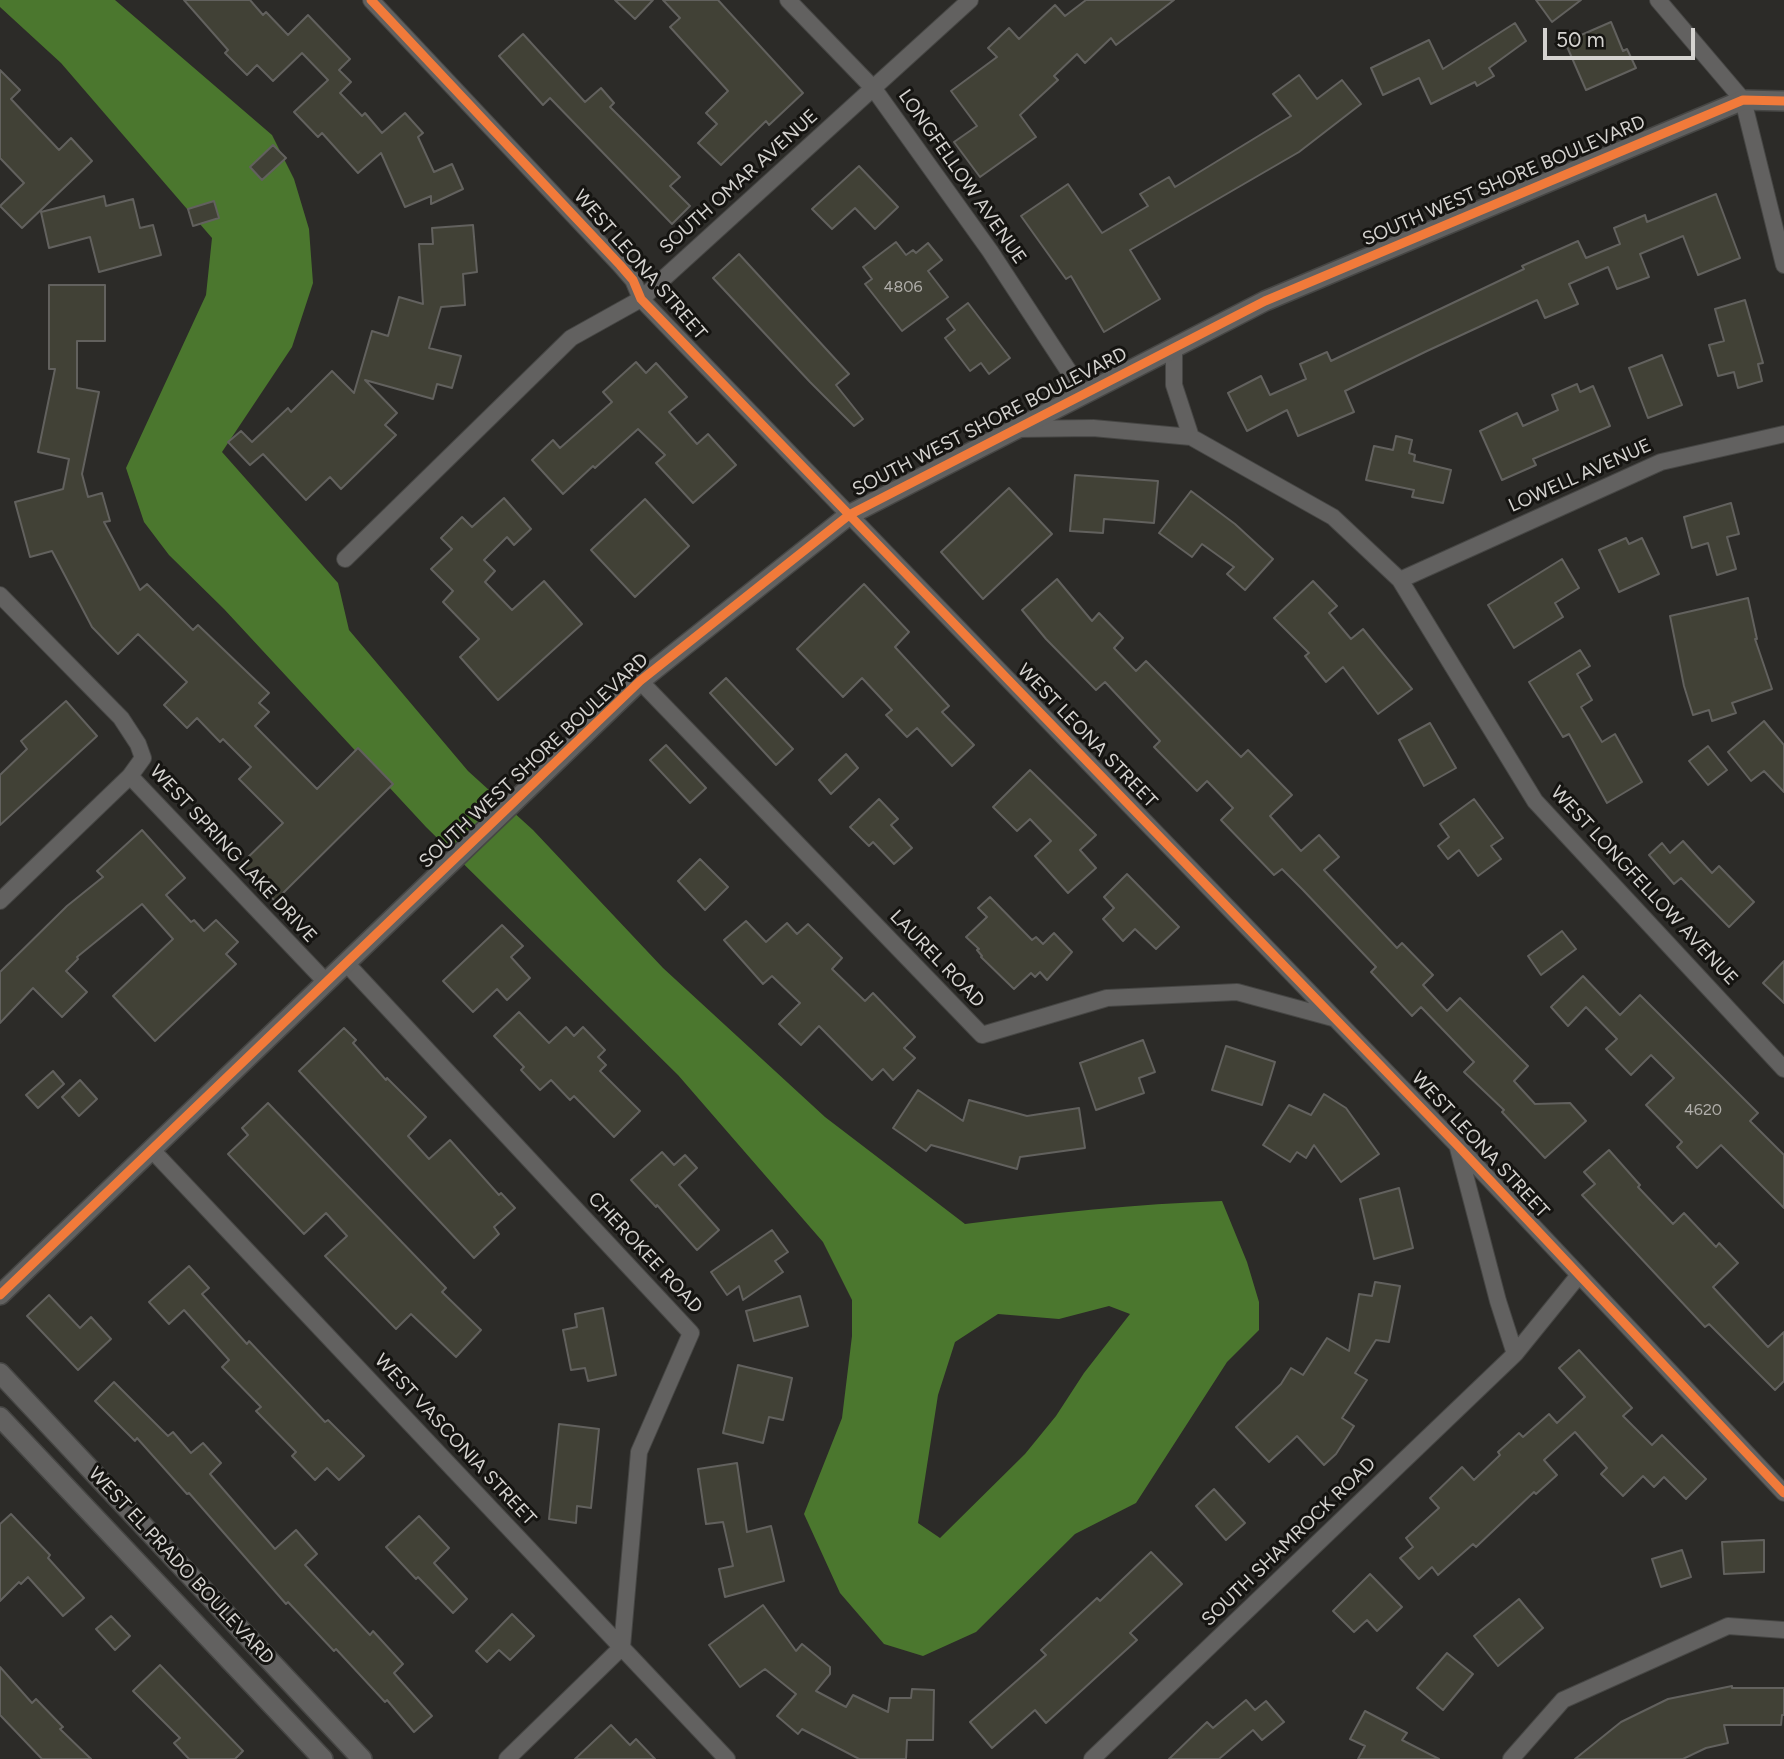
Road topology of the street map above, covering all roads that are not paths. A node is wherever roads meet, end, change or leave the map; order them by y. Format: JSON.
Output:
{"nodes":[{"id":1,"x":371,"y":0,"type":"edge"},
{"id":2,"x":788,"y":0,"type":"edge"},
{"id":3,"x":971,"y":0,"type":"edge"},
{"id":4,"x":1658,"y":0,"type":"edge"},
{"id":5,"x":874,"y":89,"type":"junction"},
{"id":6,"x":1743,"y":100,"type":"junction"},
{"id":7,"x":1784,"y":101,"type":"edge"},
{"id":8,"x":1784,"y":265,"type":"edge"},
{"id":9,"x":641,"y":299,"type":"junction"},
{"id":10,"x":1174,"y":347,"type":"junction"},
{"id":11,"x":1083,"y":393,"type":"junction"},
{"id":12,"x":1014,"y":429,"type":"junction"},
{"id":13,"x":1784,"y":434,"type":"edge"},
{"id":14,"x":1191,"y":437,"type":"junction"},
{"id":15,"x":849,"y":515,"type":"junction"},
{"id":16,"x":345,"y":559,"type":"dead end"},
{"id":17,"x":1400,"y":580,"type":"junction"},
{"id":18,"x":0,"y":595,"type":"edge"},
{"id":19,"x":640,"y":681,"type":"junction"},
{"id":20,"x":130,"y":776,"type":"junction"},
{"id":21,"x":0,"y":901,"type":"edge"},
{"id":22,"x":346,"y":963,"type":"junction"},
{"id":23,"x":326,"y":982,"type":"junction"},
{"id":24,"x":1335,"y":1018,"type":"junction"},
{"id":25,"x":1784,"y":1069,"type":"edge"},
{"id":26,"x":1457,"y":1146,"type":"junction"},
{"id":27,"x":152,"y":1150,"type":"junction"},
{"id":28,"x":1579,"y":1275,"type":"junction"},
{"id":29,"x":0,"y":1295,"type":"edge"},
{"id":30,"x":1515,"y":1354,"type":"junction"},
{"id":31,"x":0,"y":1373,"type":"edge"},
{"id":32,"x":0,"y":1417,"type":"edge"},
{"id":33,"x":1784,"y":1493,"type":"edge"},
{"id":34,"x":232,"y":1620,"type":"junction"},
{"id":35,"x":1784,"y":1630,"type":"edge"},
{"id":36,"x":211,"y":1639,"type":"junction"},
{"id":37,"x":622,"y":1647,"type":"junction"},
{"id":38,"x":323,"y":1759,"type":"edge"},
{"id":39,"x":362,"y":1759,"type":"edge"},
{"id":40,"x":507,"y":1759,"type":"edge"},
{"id":41,"x":727,"y":1759,"type":"edge"},
{"id":42,"x":1092,"y":1759,"type":"edge"},
{"id":43,"x":1511,"y":1759,"type":"edge"}],
"edges":[{"from":1,"to":9,"type":"street","name":"WEST LEONA STREET"},
{"from":2,"to":5,"type":"street","name":"LONGFELLOW AVENUE"},
{"from":3,"to":5,"type":"street","name":"SOUTH OMAR AVENUE"},
{"from":4,"to":6,"type":"street"},
{"from":5,"to":9,"type":"street","name":"SOUTH OMAR AVENUE"},
{"from":5,"to":11,"type":"street","name":"LONGFELLOW AVENUE"},
{"from":6,"to":7,"type":"street","name":"SOUTH WEST SHORE BOULEVARD"},
{"from":6,"to":8,"type":"street"},
{"from":6,"to":10,"type":"street","name":"SOUTH WEST SHORE BOULEVARD"},
{"from":9,"to":15,"type":"street","name":"WEST LEONA STREET"},
{"from":9,"to":16,"type":"street","name":"SOUTH OMAR AVENUE"},
{"from":10,"to":11,"type":"street","name":"SOUTH WEST SHORE BOULEVARD"},
{"from":10,"to":14,"type":"street"},
{"from":11,"to":12,"type":"street","name":"SOUTH WEST SHORE BOULEVARD"},
{"from":12,"to":14,"type":"street","name":"WEST LONGFELLOW AVENUE"},
{"from":12,"to":15,"type":"street","name":"SOUTH WEST SHORE BOULEVARD"},
{"from":13,"to":17,"type":"street","name":"LOWELL AVENUE"},
{"from":14,"to":17,"type":"street","name":"WEST LONGFELLOW AVENUE"},
{"from":15,"to":19,"type":"street","name":"SOUTH WEST SHORE BOULEVARD"},
{"from":15,"to":24,"type":"street","name":"WEST LEONA STREET"},
{"from":17,"to":25,"type":"street","name":"WEST LONGFELLOW AVENUE"},
{"from":18,"to":20,"type":"street","name":"WEST SPRING LAKE DRIVE"},
{"from":19,"to":22,"type":"street","name":"SOUTH WEST SHORE BOULEVARD"},
{"from":19,"to":24,"type":"street","name":"LAUREL ROAD"},
{"from":20,"to":21,"type":"street"},
{"from":20,"to":23,"type":"street","name":"WEST SPRING LAKE DRIVE"},
{"from":22,"to":23,"type":"street","name":"SOUTH WEST SHORE BOULEVARD"},
{"from":22,"to":37,"type":"street","name":"CHEROKEE ROAD"},
{"from":23,"to":27,"type":"street","name":"SOUTH WEST SHORE BOULEVARD"},
{"from":24,"to":26,"type":"street","name":"WEST LEONA STREET"},
{"from":26,"to":28,"type":"street","name":"WEST LEONA STREET"},
{"from":26,"to":30,"type":"street"},
{"from":27,"to":29,"type":"street","name":"SOUTH WEST SHORE BOULEVARD"},
{"from":27,"to":37,"type":"street","name":"WEST VASCONIA STREET"},
{"from":28,"to":30,"type":"street","name":"SOUTH SHAMROCK ROAD"},
{"from":28,"to":33,"type":"street","name":"WEST LEONA STREET"},
{"from":30,"to":42,"type":"street","name":"SOUTH SHAMROCK ROAD"},
{"from":31,"to":34,"type":"street","name":"WEST EL PRADO BOULEVARD"},
{"from":32,"to":36,"type":"street","name":"WEST EL PRADO BOULEVARD"},
{"from":34,"to":36,"type":"street"},
{"from":34,"to":39,"type":"street","name":"WEST EL PRADO BOULEVARD"},
{"from":35,"to":43,"type":"street"},
{"from":36,"to":38,"type":"street","name":"WEST EL PRADO BOULEVARD"},
{"from":37,"to":40,"type":"street"},
{"from":37,"to":41,"type":"street","name":"WEST VASCONIA STREET"}]}
